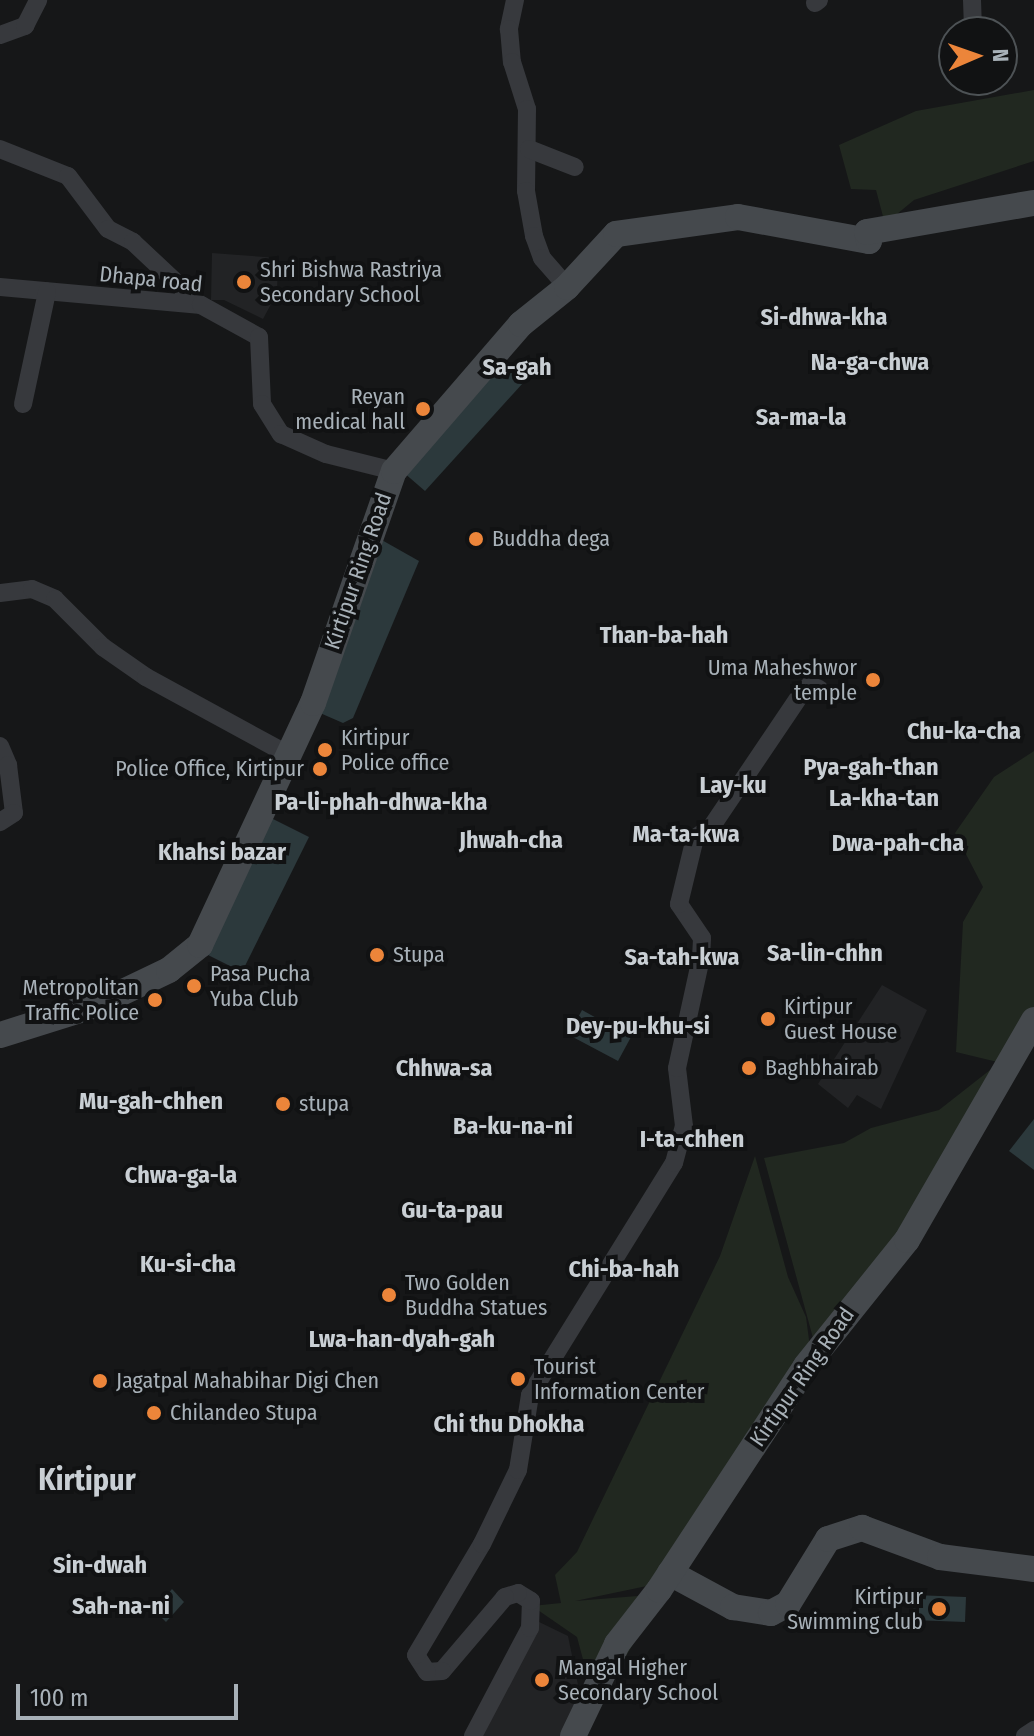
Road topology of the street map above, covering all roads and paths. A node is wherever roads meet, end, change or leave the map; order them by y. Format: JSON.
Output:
{"nodes":[{"id":1,"x":38,"y":0,"type":"edge"},
{"id":2,"x":515,"y":0,"type":"edge"},
{"id":3,"x":0,"y":35,"type":"edge"},
{"id":4,"x":0,"y":149,"type":"edge"},
{"id":5,"x":529,"y":149,"type":"junction"},
{"id":6,"x":575,"y":167,"type":"dead end"},
{"id":7,"x":1034,"y":203,"type":"edge"},
{"id":8,"x":0,"y":287,"type":"edge"},
{"id":9,"x":567,"y":287,"type":"junction"},
{"id":10,"x":47,"y":292,"type":"junction"},
{"id":11,"x":201,"y":305,"type":"junction"},
{"id":12,"x":23,"y":404,"type":"dead end"},
{"id":13,"x":394,"y":471,"type":"junction"},
{"id":14,"x":0,"y":593,"type":"edge"},
{"id":15,"x":819,"y":689,"type":"dead end"},
{"id":16,"x":0,"y":746,"type":"edge"},
{"id":17,"x":291,"y":756,"type":"junction"},
{"id":18,"x":0,"y":822,"type":"edge"},
{"id":19,"x":1031,"y":1033,"type":"edge"},
{"id":20,"x":0,"y":1035,"type":"edge"},
{"id":21,"x":1034,"y":1569,"type":"edge"},
{"id":22,"x":670,"y":1573,"type":"junction"},
{"id":23,"x":1034,"y":1730,"type":"edge"},
{"id":24,"x":473,"y":1736,"type":"edge"},
{"id":25,"x":573,"y":1736,"type":"edge"},
{"id":26,"x":1025,"y":1736,"type":"edge"}],
"edges":[{"from":1,"to":3,"type":"street"},
{"from":2,"to":5,"type":"street"},
{"from":4,"to":11,"type":"street"},
{"from":5,"to":6,"type":"street"},
{"from":5,"to":9,"type":"street"},
{"from":7,"to":9,"type":"street","name":"Kirtipur Ring Road"},
{"from":8,"to":10,"type":"street","name":"Dhapa road"},
{"from":9,"to":13,"type":"street","name":"Kirtipur Ring Road"},
{"from":10,"to":11,"type":"street","name":"Dhapa road"},
{"from":10,"to":12,"type":"street"},
{"from":11,"to":13,"type":"street","name":"Dhapa road"},
{"from":13,"to":17,"type":"street","name":"Kirtipur Ring Road"},
{"from":14,"to":17,"type":"street"},
{"from":15,"to":24,"type":"street"},
{"from":16,"to":18,"type":"street"},
{"from":17,"to":20,"type":"street","name":"Kirtipur Ring Road"},
{"from":19,"to":22,"type":"street","name":"Kirtipur Ring Road"},
{"from":21,"to":22,"type":"street"},
{"from":22,"to":25,"type":"street","name":"Kirtipur Ring Road"},
{"from":23,"to":26,"type":"street"}]}
